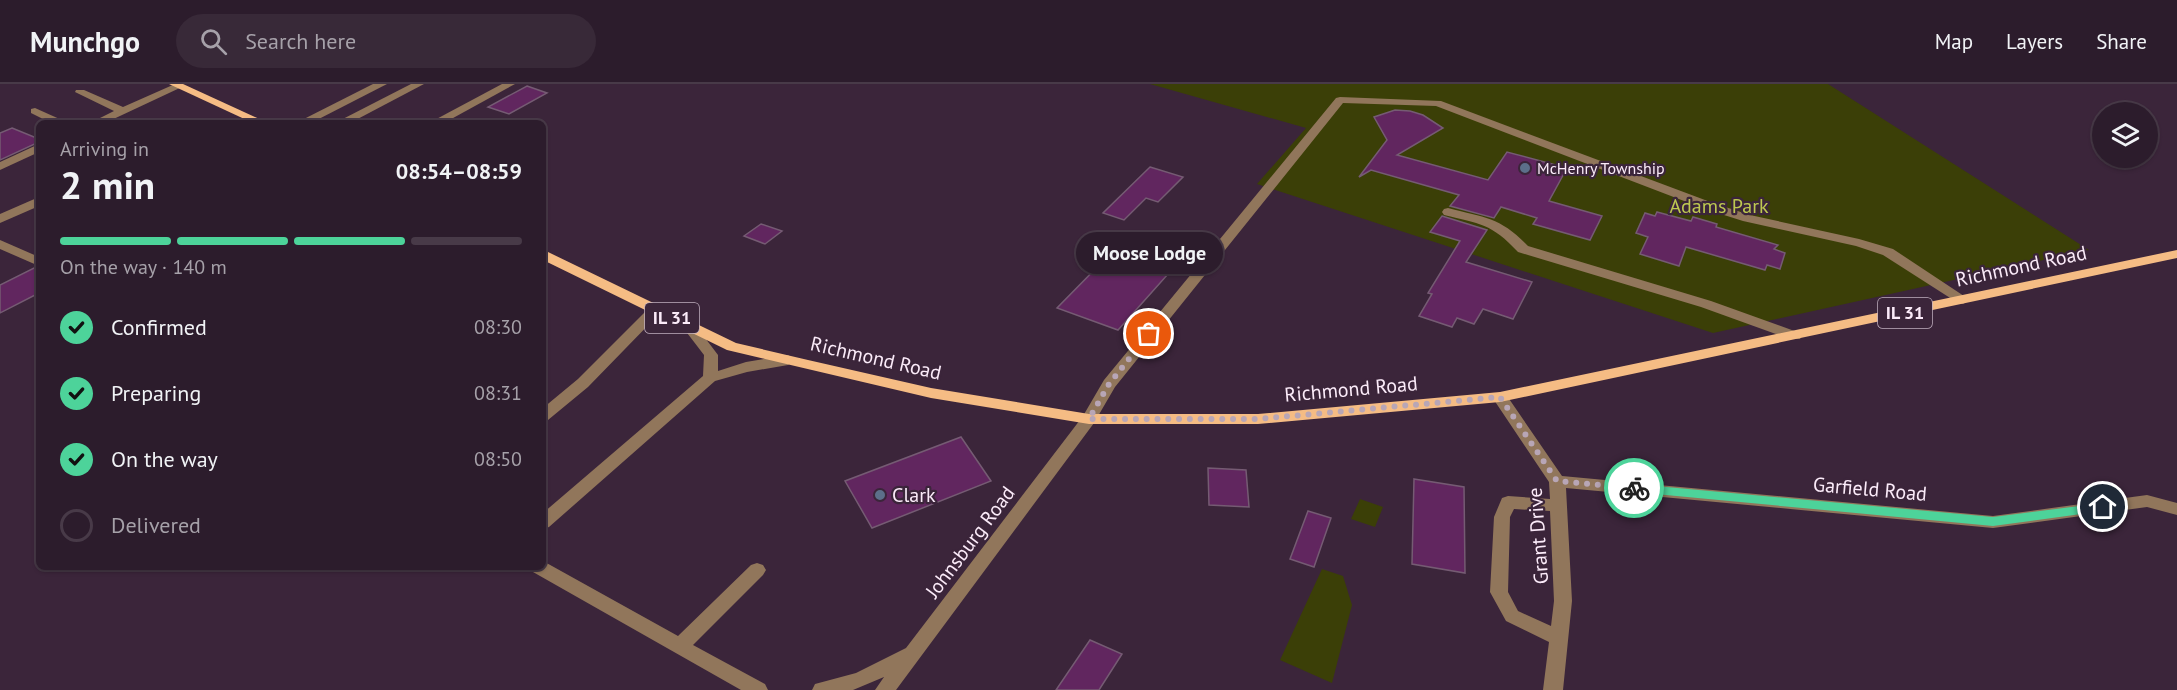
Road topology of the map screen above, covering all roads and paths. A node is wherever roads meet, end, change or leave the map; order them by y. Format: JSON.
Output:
{"nodes":[{"id":1,"x":382,"y":84,"type":"edge"},
{"id":2,"x":419,"y":84,"type":"edge"},
{"id":3,"x":510,"y":84,"type":"edge"},
{"id":4,"x":176,"y":85,"type":"edge"},
{"id":5,"x":80,"y":92,"type":"dead end"},
{"id":6,"x":35,"y":111,"type":"dead end"},
{"id":7,"x":123,"y":111,"type":"junction"},
{"id":8,"x":54,"y":120,"type":"edge"},
{"id":9,"x":103,"y":120,"type":"edge"},
{"id":10,"x":255,"y":120,"type":"edge"},
{"id":11,"x":308,"y":120,"type":"edge"},
{"id":12,"x":347,"y":120,"type":"edge"},
{"id":13,"x":451,"y":120,"type":"edge"},
{"id":14,"x":36,"y":149,"type":"edge"},
{"id":15,"x":0,"y":166,"type":"edge"},
{"id":16,"x":36,"y":202,"type":"edge"},
{"id":17,"x":1448,"y":212,"type":"dead end"},
{"id":18,"x":0,"y":219,"type":"edge"},
{"id":19,"x":0,"y":244,"type":"edge"},
{"id":20,"x":2177,"y":254,"type":"edge"},
{"id":21,"x":546,"y":256,"type":"edge"},
{"id":22,"x":36,"y":261,"type":"edge"},
{"id":23,"x":1963,"y":300,"type":"junction"},
{"id":24,"x":656,"y":310,"type":"junction"},
{"id":25,"x":687,"y":325,"type":"junction"},
{"id":26,"x":1795,"y":336,"type":"junction"},
{"id":27,"x":788,"y":360,"type":"junction"},
{"id":28,"x":710,"y":378,"type":"junction"},
{"id":29,"x":1500,"y":397,"type":"junction"},
{"id":30,"x":546,"y":414,"type":"edge"},
{"id":31,"x":1089,"y":419,"type":"junction"},
{"id":32,"x":1557,"y":481,"type":"junction"},
{"id":33,"x":1559,"y":506,"type":"junction"},
{"id":34,"x":2177,"y":508,"type":"edge"},
{"id":35,"x":546,"y":520,"type":"edge"},
{"id":36,"x":544,"y":570,"type":"edge"},
{"id":37,"x":757,"y":570,"type":"dead end"},
{"id":38,"x":1559,"y":638,"type":"junction"},
{"id":39,"x":680,"y":646,"type":"junction"},
{"id":40,"x":913,"y":652,"type":"junction"},
{"id":41,"x":758,"y":690,"type":"edge"},
{"id":42,"x":822,"y":690,"type":"edge"},
{"id":43,"x":885,"y":690,"type":"edge"},
{"id":44,"x":1553,"y":690,"type":"edge"}],
"edges":[{"from":1,"to":11,"type":"street"},
{"from":2,"to":12,"type":"street"},
{"from":3,"to":13,"type":"street"},
{"from":4,"to":7,"type":"street"},
{"from":4,"to":10,"type":"main road"},
{"from":5,"to":7,"type":"street"},
{"from":6,"to":8,"type":"street"},
{"from":7,"to":9,"type":"street"},
{"from":14,"to":15,"type":"street"},
{"from":16,"to":18,"type":"street"},
{"from":17,"to":26,"type":"street"},
{"from":19,"to":22,"type":"street"},
{"from":20,"to":23,"type":"main road","name":"Richmond Road","number":"IL 31"},
{"from":21,"to":24,"type":"main road","name":"Richmond Road","number":"IL 31"},
{"from":23,"to":26,"type":"main road","name":"Richmond Road","number":"IL 31"},
{"from":23,"to":31,"type":"street","name":"Johnsburg Road"},
{"from":24,"to":25,"type":"main road","name":"Richmond Road","number":"IL 31"},
{"from":24,"to":30,"type":"street"},
{"from":25,"to":27,"type":"main road","name":"Richmond Road","number":"IL 31"},
{"from":25,"to":28,"type":"street"},
{"from":26,"to":29,"type":"main road","name":"Richmond Road","number":"IL 31"},
{"from":27,"to":28,"type":"street"},
{"from":27,"to":31,"type":"main road","name":"Richmond Road","number":"IL 31"},
{"from":28,"to":35,"type":"street"},
{"from":29,"to":31,"type":"main road","name":"Richmond Road","number":"IL 31"},
{"from":29,"to":32,"type":"street","name":"Grant Drive"},
{"from":31,"to":40,"type":"street","name":"Johnsburg Road"},
{"from":32,"to":33,"type":"street","name":"Grant Drive"},
{"from":32,"to":34,"type":"street","name":"Garfield Road"},
{"from":33,"to":38,"type":"street","name":"Grant Drive"},
{"from":33,"to":38,"type":"street"},
{"from":36,"to":39,"type":"street"},
{"from":37,"to":39,"type":"street"},
{"from":38,"to":44,"type":"street","name":"Grant Drive"},
{"from":39,"to":41,"type":"street"},
{"from":40,"to":42,"type":"street"},
{"from":40,"to":43,"type":"street","name":"Johnsburg Road"}]}
